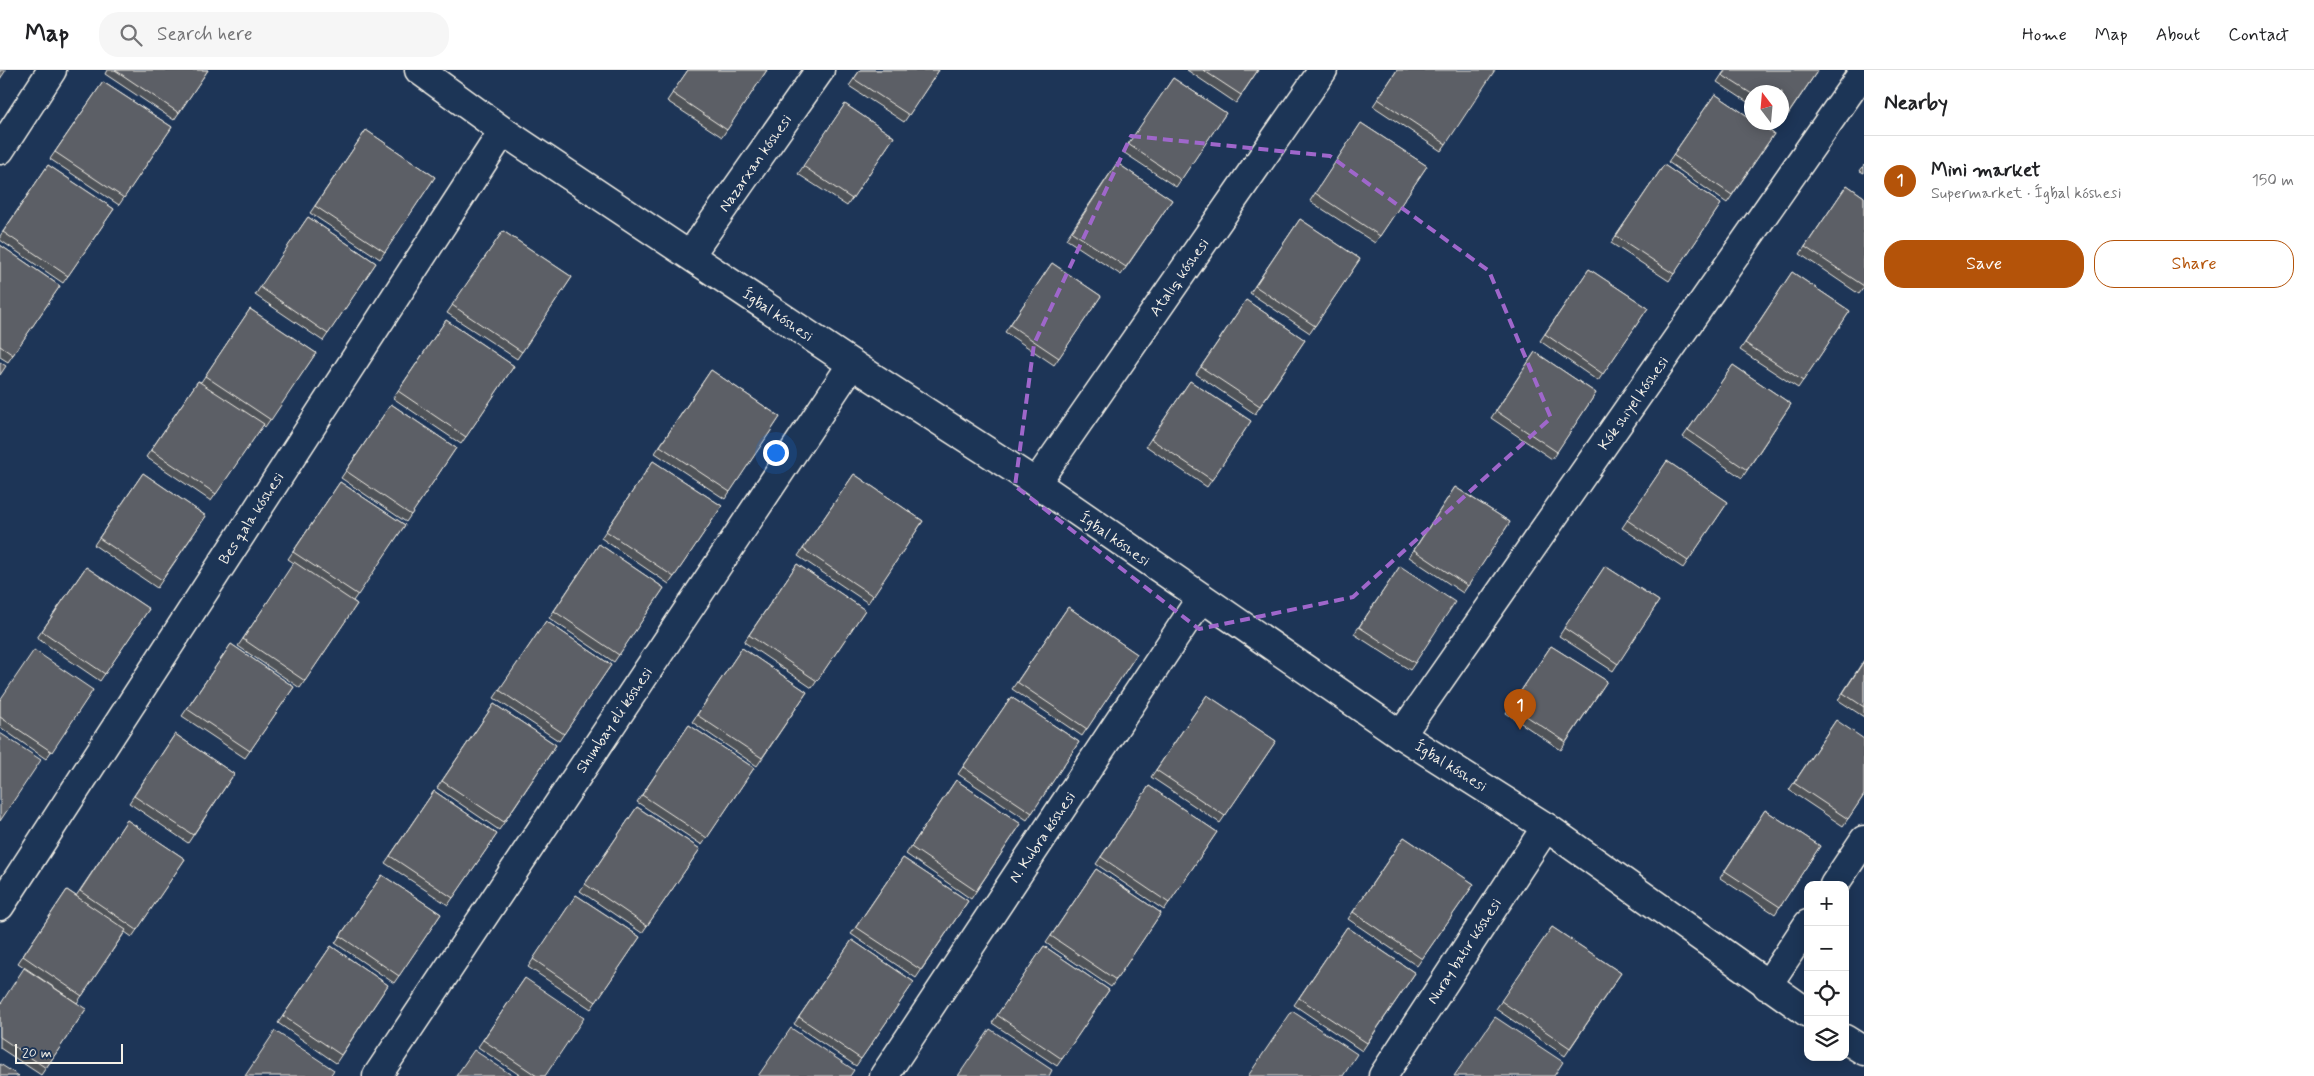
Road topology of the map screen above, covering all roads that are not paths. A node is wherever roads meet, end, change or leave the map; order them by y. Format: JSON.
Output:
{"nodes":[{"id":1,"x":52,"y":70,"type":"edge"},
{"id":2,"x":419,"y":70,"type":"edge"},
{"id":3,"x":820,"y":70,"type":"edge"},
{"id":4,"x":1323,"y":70,"type":"edge"},
{"id":5,"x":1864,"y":71,"type":"edge"},
{"id":6,"x":503,"y":131,"type":"junction"},
{"id":7,"x":0,"y":150,"type":"edge"},
{"id":8,"x":690,"y":255,"type":"junction"},
{"id":9,"x":852,"y":364,"type":"junction"},
{"id":10,"x":1036,"y":483,"type":"junction"},
{"id":11,"x":1201,"y":598,"type":"junction"},
{"id":12,"x":1401,"y":735,"type":"junction"},
{"id":13,"x":1546,"y":827,"type":"junction"},
{"id":14,"x":1864,"y":840,"type":"edge"},
{"id":15,"x":1837,"y":881,"type":"edge"},
{"id":16,"x":0,"y":906,"type":"edge"},
{"id":17,"x":1807,"y":926,"type":"edge"},
{"id":18,"x":1767,"y":986,"type":"junction"},
{"id":19,"x":1804,"y":1010,"type":"edge"},
{"id":20,"x":1849,"y":1042,"type":"edge"},
{"id":21,"x":1864,"y":1051,"type":"edge"},
{"id":22,"x":377,"y":1076,"type":"edge"},
{"id":23,"x":884,"y":1076,"type":"edge"},
{"id":24,"x":1382,"y":1076,"type":"edge"}],
"edges":[{"from":1,"to":7,"type":"street"},
{"from":2,"to":6,"type":"street","name":"Íǵbal kóshesi"},
{"from":3,"to":8,"type":"street","name":"Nazarxan kóshesi"},
{"from":4,"to":10,"type":"street","name":"Atalıq kóshesi"},
{"from":5,"to":12,"type":"street","name":"Kók shiyel kóshesi"},
{"from":6,"to":8,"type":"street","name":"Íǵbal kóshesi"},
{"from":6,"to":16,"type":"street","name":"Bes qala kóshesi"},
{"from":8,"to":9,"type":"street","name":"Íǵbal kóshesi"},
{"from":9,"to":10,"type":"street","name":"Íǵbal kóshesi"},
{"from":9,"to":22,"type":"street","name":"Shımbay eli kóshesi"},
{"from":10,"to":11,"type":"street","name":"Íǵbal kóshesi"},
{"from":11,"to":12,"type":"street","name":"Íǵbal kóshesi"},
{"from":11,"to":23,"type":"street","name":"N. Kubra kóshesi"},
{"from":12,"to":13,"type":"street","name":"Íǵbal kóshesi"},
{"from":13,"to":18,"type":"street","name":"Íǵbal kóshesi"},
{"from":13,"to":24,"type":"street","name":"Nuray batır kóshesi"},
{"from":14,"to":15,"type":"street"},
{"from":17,"to":18,"type":"street"},
{"from":18,"to":19,"type":"street","name":"Íǵbal kóshesi"},
{"from":20,"to":21,"type":"street"}]}
